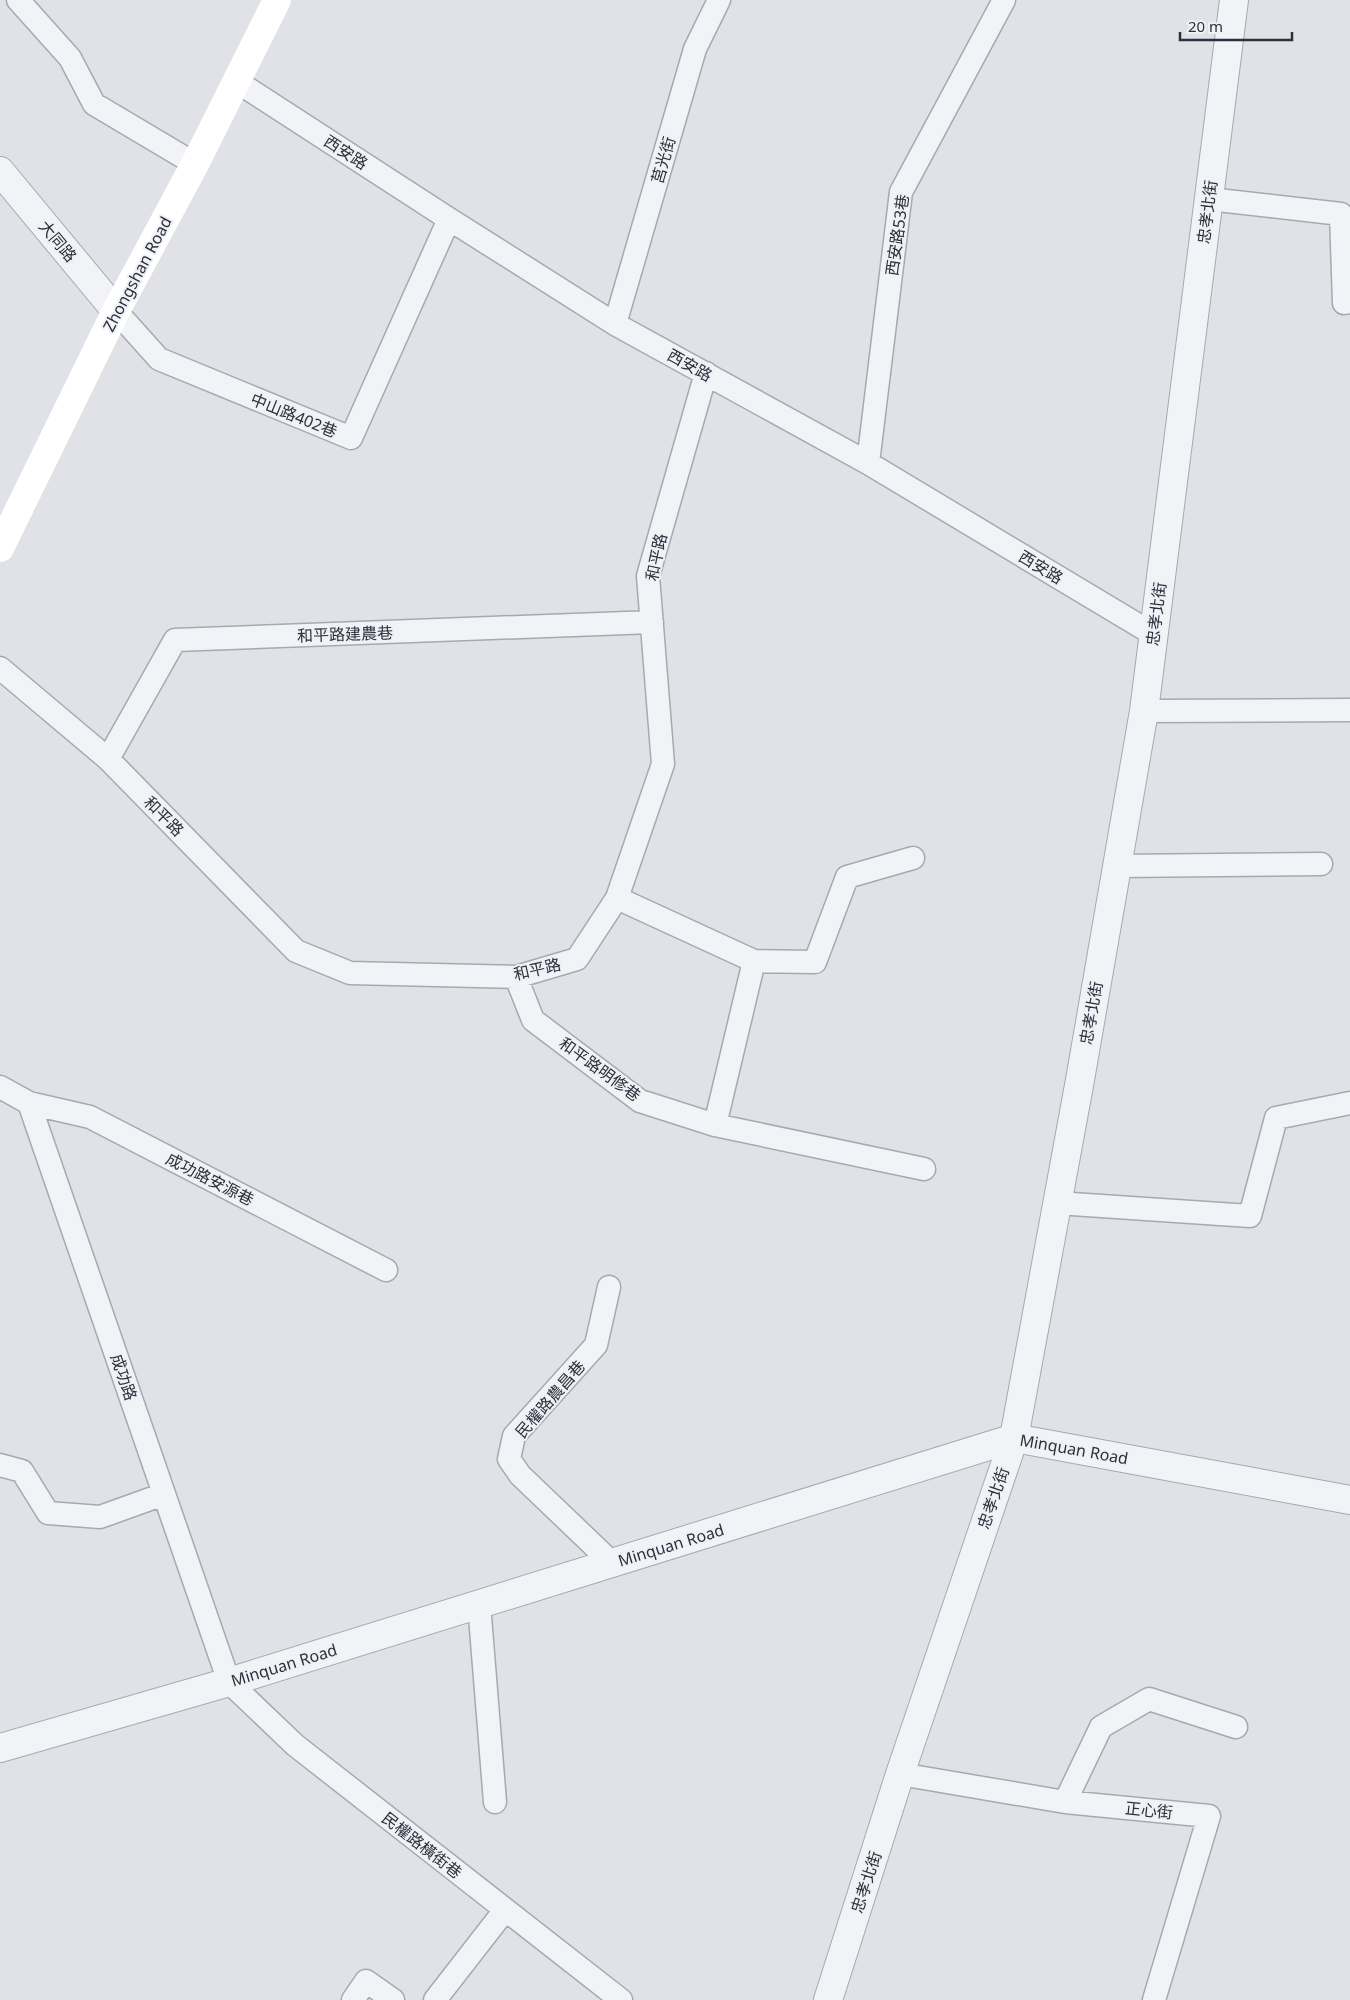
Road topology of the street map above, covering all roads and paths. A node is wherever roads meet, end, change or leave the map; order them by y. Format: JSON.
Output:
{"nodes":[{"id":1,"x":18,"y":0,"type":"edge"},
{"id":2,"x":277,"y":0,"type":"edge"},
{"id":3,"x":720,"y":0,"type":"edge"},
{"id":4,"x":1004,"y":0,"type":"edge"},
{"id":5,"x":1234,"y":0,"type":"edge"},
{"id":6,"x":236,"y":81,"type":"junction"},
{"id":7,"x":195,"y":164,"type":"junction"},
{"id":8,"x":0,"y":171,"type":"edge"},
{"id":9,"x":1209,"y":198,"type":"junction"},
{"id":10,"x":449,"y":219,"type":"junction"},
{"id":11,"x":1350,"y":302,"type":"edge"},
{"id":12,"x":116,"y":312,"type":"junction"},
{"id":13,"x":615,"y":324,"type":"junction"},
{"id":14,"x":706,"y":373,"type":"junction"},
{"id":15,"x":868,"y":463,"type":"junction"},
{"id":16,"x":0,"y":548,"type":"edge"},
{"id":17,"x":652,"y":622,"type":"junction"},
{"id":18,"x":1153,"y":634,"type":"junction"},
{"id":19,"x":0,"y":668,"type":"edge"},
{"id":20,"x":1350,"y":710,"type":"edge"},
{"id":21,"x":1144,"y":711,"type":"junction"},
{"id":22,"x":108,"y":758,"type":"junction"},
{"id":23,"x":914,"y":858,"type":"dead end"},
{"id":24,"x":1320,"y":864,"type":"dead end"},
{"id":25,"x":1117,"y":866,"type":"junction"},
{"id":26,"x":617,"y":898,"type":"junction"},
{"id":27,"x":754,"y":961,"type":"junction"},
{"id":28,"x":516,"y":977,"type":"junction"},
{"id":29,"x":0,"y":1087,"type":"edge"},
{"id":30,"x":29,"y":1103,"type":"junction"},
{"id":31,"x":1350,"y":1103,"type":"edge"},
{"id":32,"x":715,"y":1125,"type":"junction"},
{"id":33,"x":924,"y":1168,"type":"dead end"},
{"id":34,"x":1056,"y":1203,"type":"junction"},
{"id":35,"x":386,"y":1270,"type":"dead end"},
{"id":36,"x":609,"y":1287,"type":"dead end"},
{"id":37,"x":1014,"y":1438,"type":"junction"},
{"id":38,"x":0,"y":1466,"type":"edge"},
{"id":39,"x":164,"y":1494,"type":"junction"},
{"id":40,"x":1350,"y":1500,"type":"edge"},
{"id":41,"x":612,"y":1563,"type":"junction"},
{"id":42,"x":479,"y":1604,"type":"junction"},
{"id":43,"x":229,"y":1682,"type":"junction"},
{"id":44,"x":1236,"y":1727,"type":"dead end"},
{"id":45,"x":0,"y":1748,"type":"edge"},
{"id":46,"x":900,"y":1774,"type":"junction"},
{"id":47,"x":495,"y":1802,"type":"dead end"},
{"id":48,"x":1065,"y":1802,"type":"junction"},
{"id":49,"x":505,"y":1910,"type":"junction"},
{"id":50,"x":353,"y":2000,"type":"edge"},
{"id":51,"x":393,"y":2000,"type":"edge"},
{"id":52,"x":435,"y":2000,"type":"edge"},
{"id":53,"x":621,"y":2000,"type":"edge"},
{"id":54,"x":828,"y":2000,"type":"edge"},
{"id":55,"x":1154,"y":2000,"type":"edge"}],
"edges":[{"from":1,"to":7,"type":"lane"},
{"from":2,"to":6,"type":"main road","name":"Zhongshan Road"},
{"from":3,"to":13,"type":"lane","name":"莒光街"},
{"from":4,"to":15,"type":"lane","name":"西安路53巷"},
{"from":5,"to":9,"type":"street","name":"忠孝北街"},
{"from":6,"to":7,"type":"main road","name":"Zhongshan Road"},
{"from":6,"to":10,"type":"lane","name":"西安路"},
{"from":7,"to":12,"type":"main road","name":"Zhongshan Road"},
{"from":8,"to":12,"type":"street","name":"大同路"},
{"from":9,"to":11,"type":"lane"},
{"from":9,"to":18,"type":"street","name":"忠孝北街"},
{"from":10,"to":12,"type":"lane","name":"中山路402巷"},
{"from":10,"to":13,"type":"lane","name":"西安路"},
{"from":12,"to":16,"type":"main road","name":"Zhongshan Road"},
{"from":13,"to":14,"type":"lane","name":"西安路"},
{"from":14,"to":15,"type":"lane","name":"西安路"},
{"from":14,"to":17,"type":"lane","name":"和平路"},
{"from":15,"to":18,"type":"lane","name":"西安路"},
{"from":17,"to":22,"type":"lane","name":"和平路建農巷"},
{"from":17,"to":26,"type":"lane","name":"和平路"},
{"from":18,"to":21,"type":"street","name":"忠孝北街"},
{"from":19,"to":22,"type":"lane","name":"和平路"},
{"from":20,"to":21,"type":"lane"},
{"from":21,"to":25,"type":"street","name":"忠孝北街"},
{"from":22,"to":28,"type":"lane","name":"和平路"},
{"from":23,"to":27,"type":"lane"},
{"from":24,"to":25,"type":"lane"},
{"from":25,"to":34,"type":"street","name":"忠孝北街"},
{"from":26,"to":27,"type":"lane"},
{"from":26,"to":28,"type":"lane","name":"和平路"},
{"from":27,"to":32,"type":"lane"},
{"from":28,"to":32,"type":"lane","name":"和平路明修巷"},
{"from":29,"to":30,"type":"lane"},
{"from":30,"to":35,"type":"lane","name":"成功路安源巷"},
{"from":30,"to":39,"type":"lane","name":"成功路"},
{"from":31,"to":34,"type":"lane"},
{"from":32,"to":33,"type":"lane","name":"和平路明修巷"},
{"from":34,"to":37,"type":"street","name":"忠孝北街"},
{"from":36,"to":41,"type":"lane","name":"民權路農昌巷"},
{"from":37,"to":40,"type":"street","name":"Minquan Road"},
{"from":37,"to":41,"type":"street","name":"Minquan Road"},
{"from":37,"to":46,"type":"street","name":"忠孝北街"},
{"from":38,"to":39,"type":"lane"},
{"from":39,"to":43,"type":"lane","name":"成功路"},
{"from":41,"to":42,"type":"street","name":"Minquan Road"},
{"from":42,"to":43,"type":"street","name":"Minquan Road"},
{"from":42,"to":47,"type":"lane"},
{"from":43,"to":45,"type":"street","name":"Minquan Road"},
{"from":43,"to":49,"type":"lane","name":"民權路橫街巷"},
{"from":44,"to":48,"type":"lane"},
{"from":46,"to":48,"type":"lane","name":"正心街"},
{"from":46,"to":54,"type":"street","name":"忠孝北街"},
{"from":48,"to":55,"type":"lane","name":"正心街"},
{"from":49,"to":52,"type":"lane"},
{"from":49,"to":53,"type":"lane","name":"民權路橫街巷"},
{"from":50,"to":51,"type":"lane"}]}
